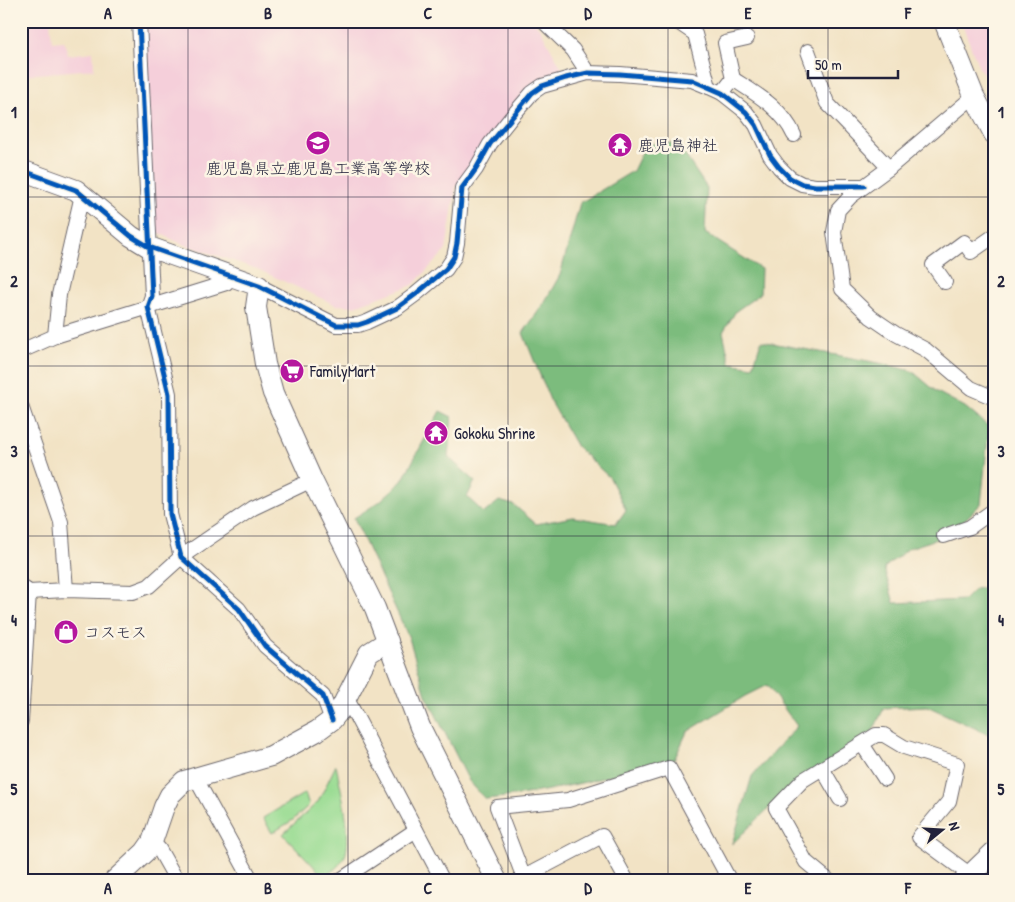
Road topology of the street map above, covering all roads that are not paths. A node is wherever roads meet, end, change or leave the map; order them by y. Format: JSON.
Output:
{"nodes":[{"id":1,"x":139,"y":21,"type":"edge"},
{"id":2,"x":543,"y":21,"type":"edge"},
{"id":3,"x":676,"y":21,"type":"edge"},
{"id":4,"x":944,"y":21,"type":"edge"},
{"id":5,"x":747,"y":38,"type":"dead end"},
{"id":6,"x":808,"y":51,"type":"dead end"},
{"id":7,"x":588,"y":73,"type":"junction"},
{"id":8,"x":733,"y":79,"type":"junction"},
{"id":9,"x":709,"y":87,"type":"junction"},
{"id":10,"x":722,"y":93,"type":"junction"},
{"id":11,"x":974,"y":96,"type":"junction"},
{"id":12,"x":994,"y":134,"type":"edge"},
{"id":13,"x":794,"y":135,"type":"dead end"},
{"id":14,"x":889,"y":168,"type":"junction"},
{"id":15,"x":21,"y":170,"type":"edge"},
{"id":16,"x":864,"y":186,"type":"junction"},
{"id":17,"x":82,"y":195,"type":"junction"},
{"id":18,"x":994,"y":236,"type":"edge"},
{"id":19,"x":149,"y":247,"type":"junction"},
{"id":20,"x":232,"y":276,"type":"junction"},
{"id":21,"x":945,"y":282,"type":"dead end"},
{"id":22,"x":259,"y":286,"type":"junction"},
{"id":23,"x":148,"y":307,"type":"junction"},
{"id":24,"x":55,"y":336,"type":"junction"},
{"id":25,"x":21,"y":351,"type":"edge"},
{"id":26,"x":994,"y":387,"type":"edge"},
{"id":27,"x":971,"y":388,"type":"junction"},
{"id":28,"x":994,"y":398,"type":"edge"},
{"id":29,"x":21,"y":406,"type":"edge"},
{"id":30,"x":312,"y":480,"type":"junction"},
{"id":31,"x":994,"y":510,"type":"edge"},
{"id":32,"x":944,"y":536,"type":"dead end"},
{"id":33,"x":182,"y":557,"type":"junction"},
{"id":34,"x":25,"y":589,"type":"edge"},
{"id":35,"x":66,"y":590,"type":"junction"},
{"id":36,"x":24,"y":628,"type":"edge"},
{"id":37,"x":388,"y":641,"type":"junction"},
{"id":38,"x":347,"y":699,"type":"junction"},
{"id":39,"x":332,"y":720,"type":"junction"},
{"id":40,"x":21,"y":721,"type":"edge"},
{"id":41,"x":862,"y":744,"type":"junction"},
{"id":42,"x":822,"y":768,"type":"junction"},
{"id":43,"x":195,"y":777,"type":"junction"},
{"id":44,"x":885,"y":779,"type":"dead end"},
{"id":45,"x":840,"y":799,"type":"dead end"},
{"id":46,"x":416,"y":830,"type":"junction"},
{"id":47,"x":152,"y":842,"type":"junction"},
{"id":48,"x":994,"y":852,"type":"edge"},
{"id":49,"x":966,"y":878,"type":"edge"},
{"id":50,"x":524,"y":879,"type":"edge"},
{"id":51,"x":114,"y":881,"type":"edge"},
{"id":52,"x":177,"y":881,"type":"edge"},
{"id":53,"x":252,"y":881,"type":"edge"},
{"id":54,"x":339,"y":881,"type":"edge"},
{"id":55,"x":444,"y":881,"type":"edge"},
{"id":56,"x":497,"y":881,"type":"edge"},
{"id":57,"x":627,"y":881,"type":"edge"},
{"id":58,"x":730,"y":881,"type":"edge"},
{"id":59,"x":829,"y":881,"type":"edge"}],
"edges":[{"from":1,"to":19,"type":"street"},
{"from":2,"to":7,"type":"street"},
{"from":3,"to":9,"type":"street"},
{"from":4,"to":11,"type":"street"},
{"from":5,"to":8,"type":"street"},
{"from":6,"to":14,"type":"street"},
{"from":7,"to":9,"type":"street"},
{"from":7,"to":22,"type":"street"},
{"from":8,"to":10,"type":"street"},
{"from":8,"to":13,"type":"street"},
{"from":9,"to":10,"type":"street"},
{"from":10,"to":16,"type":"street"},
{"from":11,"to":12,"type":"street"},
{"from":11,"to":14,"type":"street"},
{"from":14,"to":16,"type":"street"},
{"from":15,"to":17,"type":"street"},
{"from":16,"to":27,"type":"street"},
{"from":17,"to":19,"type":"street"},
{"from":17,"to":24,"type":"street"},
{"from":18,"to":21,"type":"street"},
{"from":19,"to":20,"type":"street"},
{"from":19,"to":23,"type":"street"},
{"from":20,"to":22,"type":"street"},
{"from":20,"to":23,"type":"street"},
{"from":22,"to":30,"type":"street"},
{"from":23,"to":24,"type":"street"},
{"from":23,"to":33,"type":"street"},
{"from":24,"to":25,"type":"street"},
{"from":26,"to":27,"type":"street"},
{"from":27,"to":28,"type":"street"},
{"from":29,"to":35,"type":"street"},
{"from":30,"to":33,"type":"street"},
{"from":30,"to":37,"type":"street"},
{"from":31,"to":32,"type":"street"},
{"from":33,"to":35,"type":"street"},
{"from":33,"to":39,"type":"street"},
{"from":34,"to":35,"type":"street"},
{"from":34,"to":36,"type":"street"},
{"from":36,"to":40,"type":"street"},
{"from":37,"to":38,"type":"street"},
{"from":37,"to":56,"type":"street"},
{"from":38,"to":39,"type":"street"},
{"from":38,"to":46,"type":"street"},
{"from":39,"to":43,"type":"street"},
{"from":41,"to":42,"type":"street"},
{"from":41,"to":44,"type":"street"},
{"from":41,"to":49,"type":"street"},
{"from":42,"to":45,"type":"street"},
{"from":42,"to":59,"type":"street"},
{"from":43,"to":47,"type":"street"},
{"from":43,"to":53,"type":"street"},
{"from":46,"to":54,"type":"street"},
{"from":46,"to":55,"type":"street"},
{"from":47,"to":51,"type":"street"},
{"from":47,"to":52,"type":"street"},
{"from":48,"to":49,"type":"street"},
{"from":50,"to":57,"type":"street"},
{"from":50,"to":58,"type":"street"}]}
